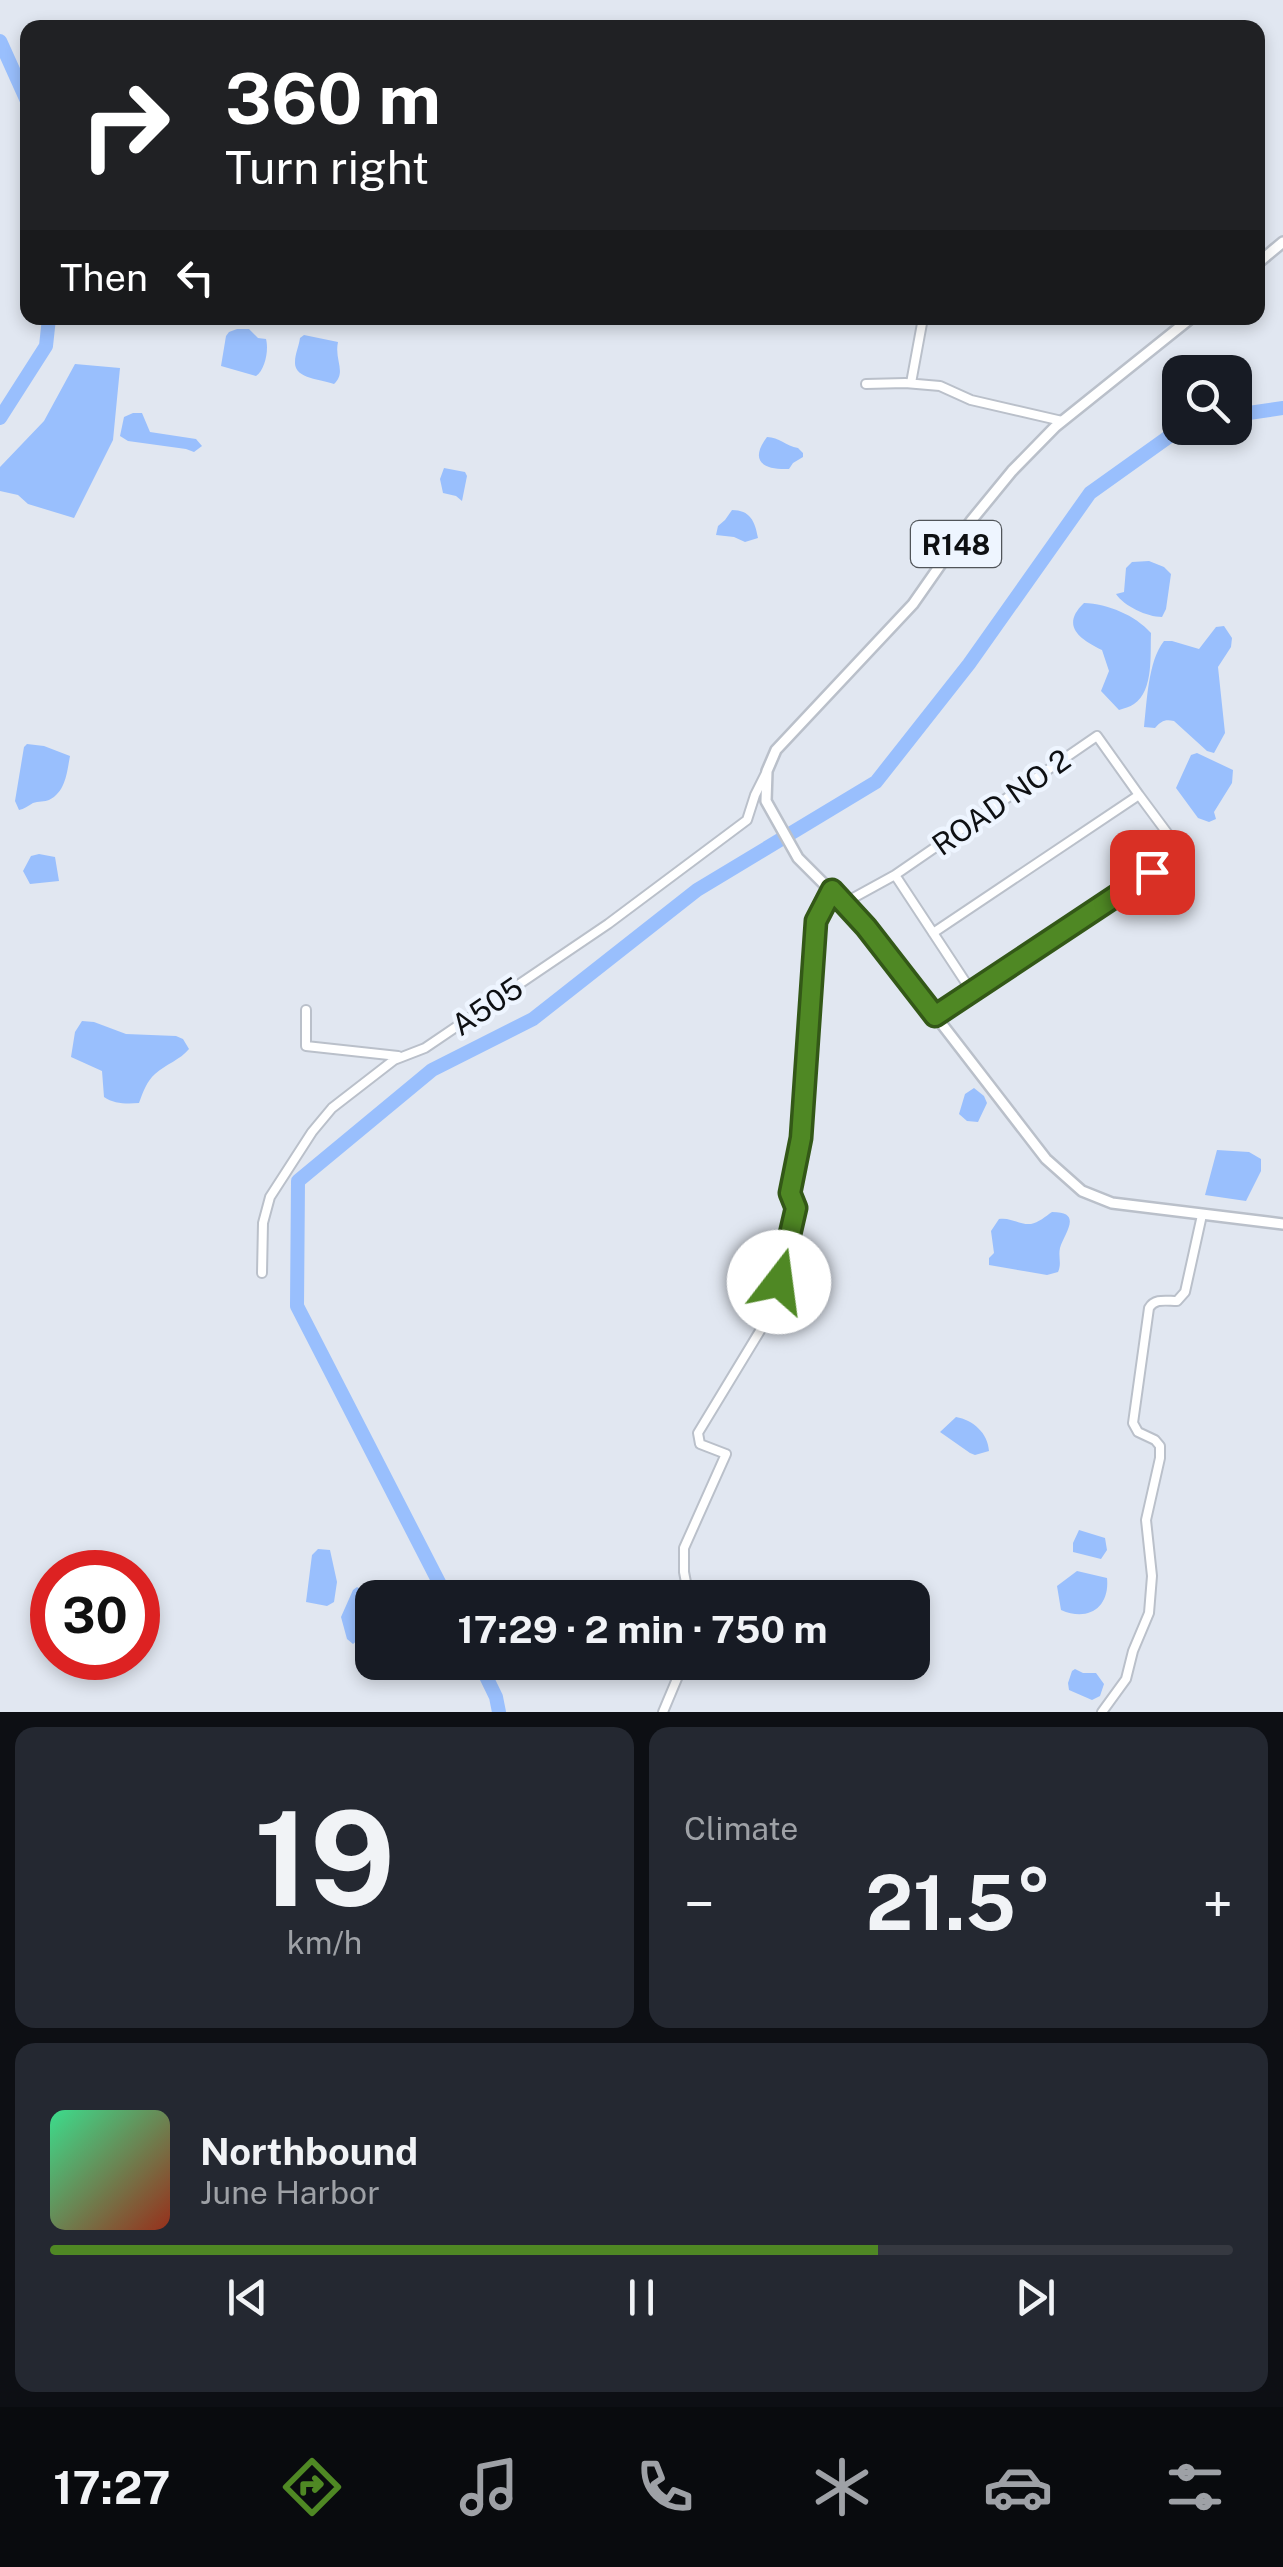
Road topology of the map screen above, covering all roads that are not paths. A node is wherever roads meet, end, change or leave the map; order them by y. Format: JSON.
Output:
{"nodes":[{"id":1,"x":923,"y":325,"type":"edge"},
{"id":2,"x":1181,"y":325,"type":"edge"},
{"id":3,"x":911,"y":383,"type":"junction"},
{"id":4,"x":866,"y":384,"type":"dead end"},
{"id":5,"x":1062,"y":421,"type":"junction"},
{"id":6,"x":767,"y":771,"type":"junction"},
{"id":7,"x":1139,"y":795,"type":"junction"},
{"id":8,"x":895,"y":875,"type":"junction"},
{"id":9,"x":832,"y":890,"type":"junction"},
{"id":10,"x":844,"y":903,"type":"junction"},
{"id":11,"x":933,"y":933,"type":"junction"},
{"id":12,"x":972,"y":992,"type":"junction"},
{"id":13,"x":306,"y":1010,"type":"dead end"},
{"id":14,"x":935,"y":1016,"type":"junction"},
{"id":15,"x":402,"y":1057,"type":"junction"},
{"id":16,"x":1202,"y":1215,"type":"junction"},
{"id":17,"x":1283,"y":1224,"type":"edge"},
{"id":18,"x":262,"y":1274,"type":"dead end"},
{"id":19,"x":686,"y":1580,"type":"edge"},
{"id":20,"x":676,"y":1680,"type":"edge"},
{"id":21,"x":662,"y":1712,"type":"edge"},
{"id":22,"x":1102,"y":1712,"type":"edge"}],
"edges":[{"from":1,"to":3,"type":"street"},
{"from":2,"to":5,"type":"main road","number":"R148"},
{"from":3,"to":4,"type":"street"},
{"from":3,"to":5,"type":"street"},
{"from":5,"to":6,"type":"main road","number":"R148"},
{"from":6,"to":9,"type":"main road"},
{"from":6,"to":15,"type":"street","name":"A505"},
{"from":7,"to":8,"type":"street","name":"ROAD NO 2"},
{"from":7,"to":11,"type":"street"},
{"from":7,"to":12,"type":"street"},
{"from":8,"to":10,"type":"street"},
{"from":8,"to":11,"type":"street"},
{"from":9,"to":10,"type":"main road"},
{"from":9,"to":19,"type":"street"},
{"from":10,"to":14,"type":"main road"},
{"from":11,"to":12,"type":"street"},
{"from":12,"to":14,"type":"street"},
{"from":13,"to":15,"type":"street"},
{"from":14,"to":16,"type":"main road"},
{"from":15,"to":18,"type":"street","name":"A505"},
{"from":16,"to":17,"type":"main road"},
{"from":16,"to":22,"type":"street"},
{"from":20,"to":21,"type":"street"}]}
